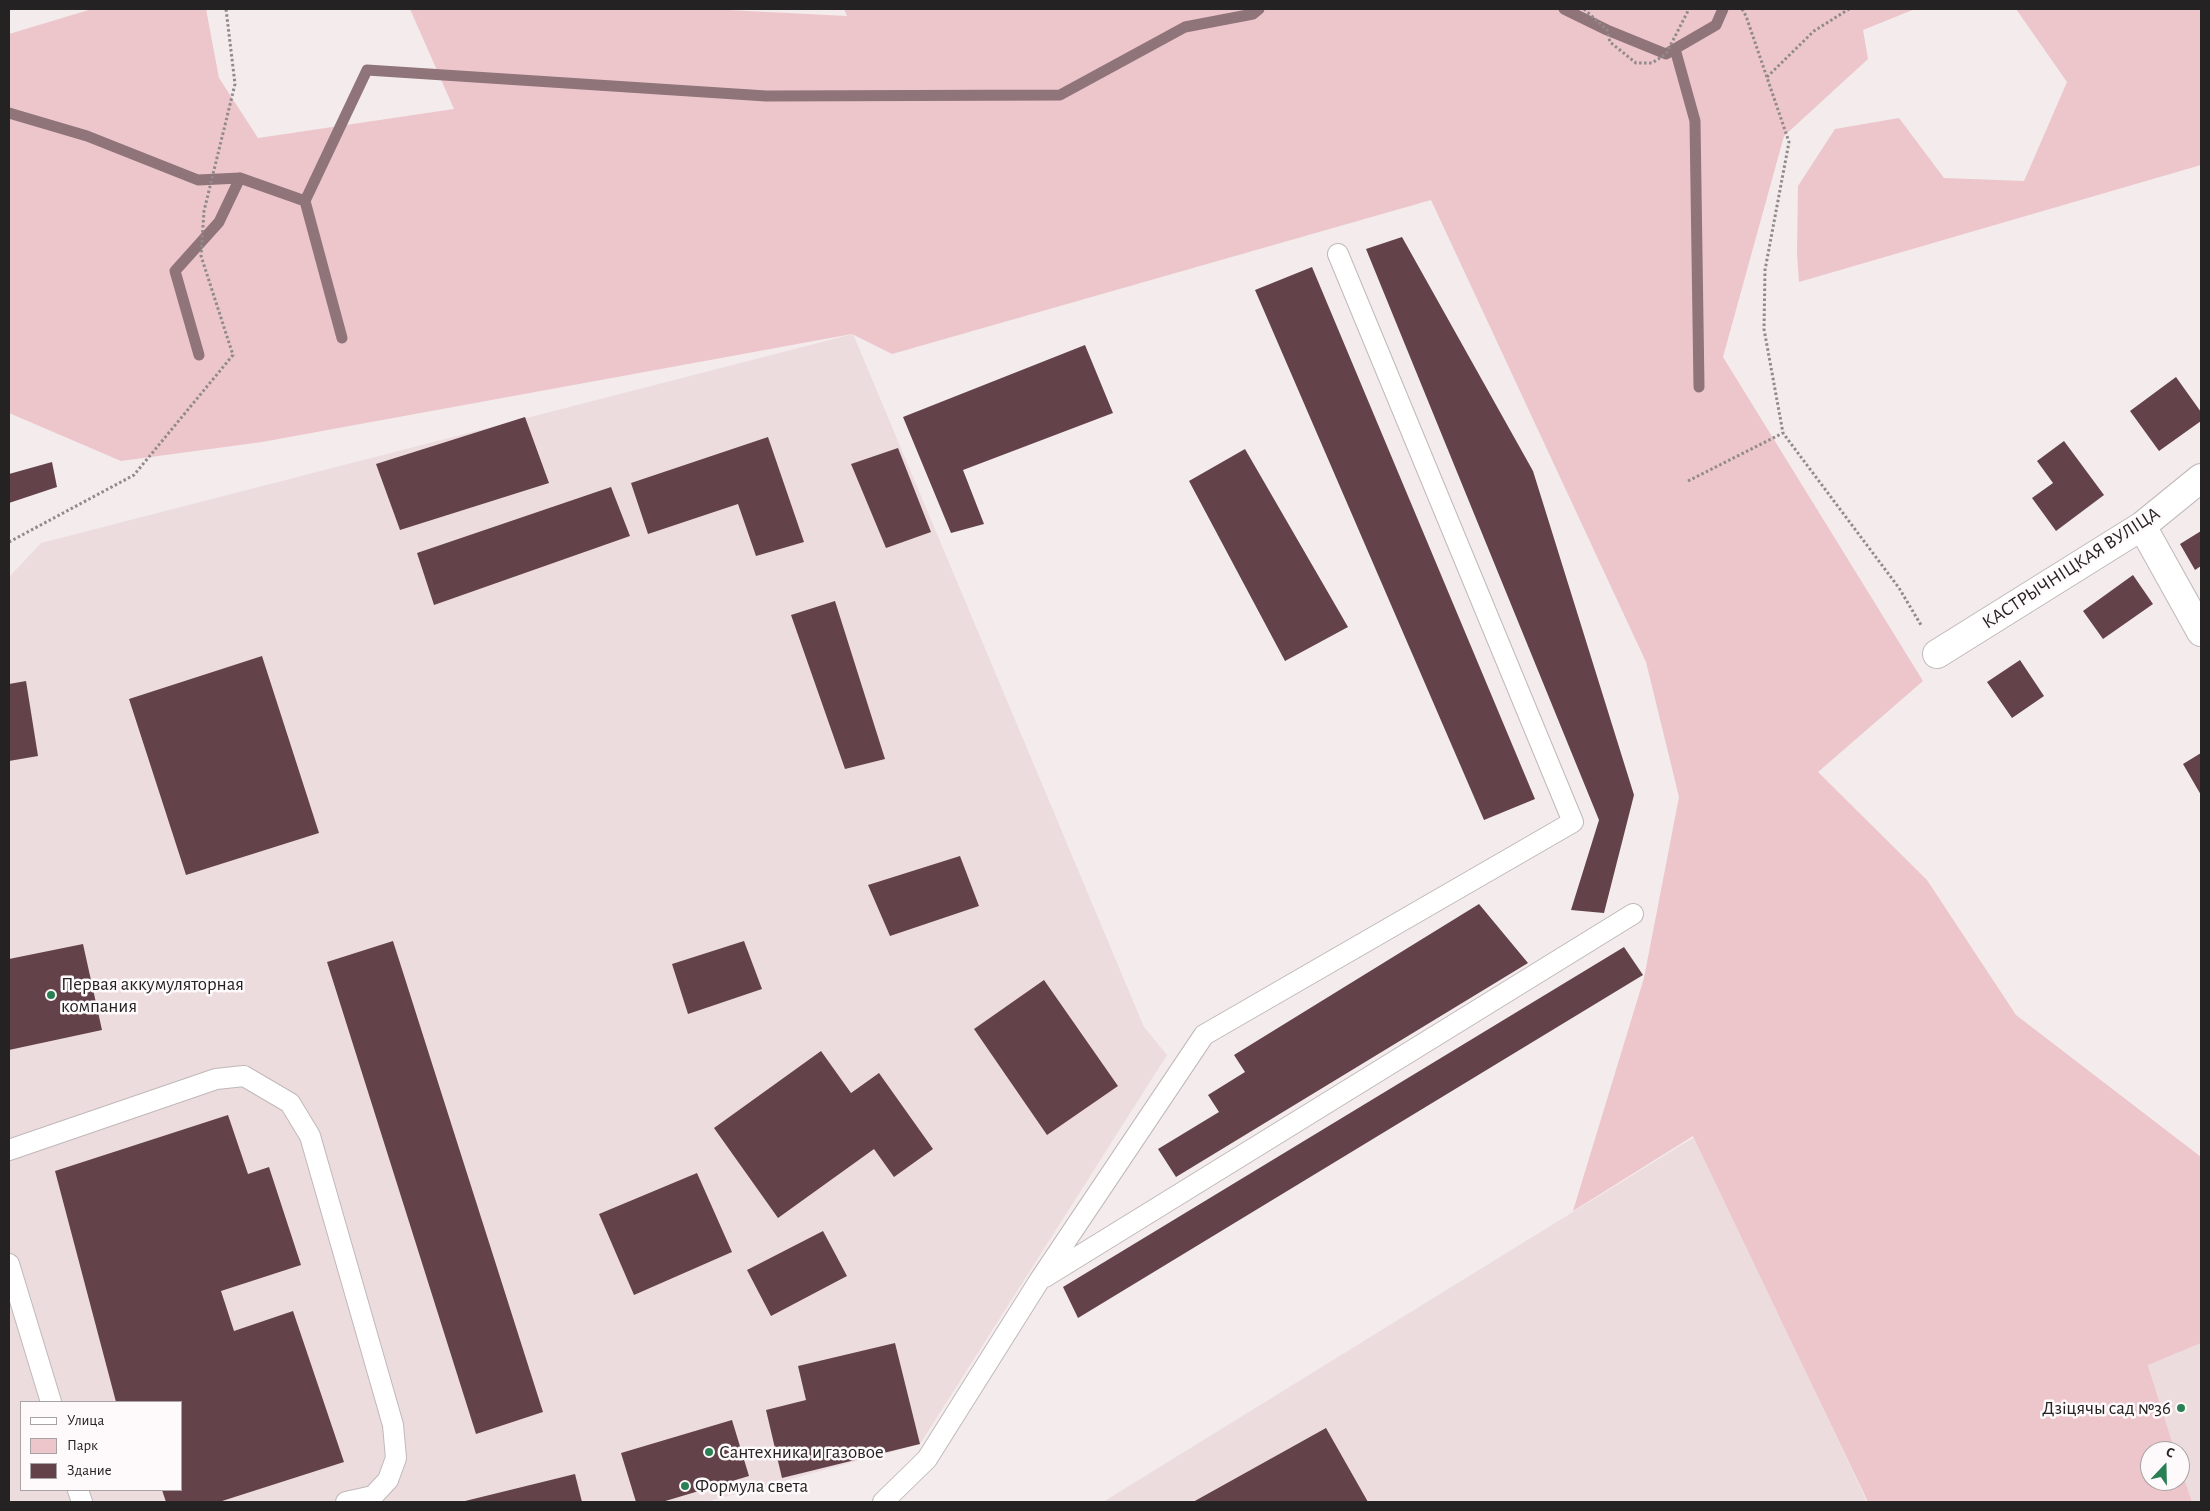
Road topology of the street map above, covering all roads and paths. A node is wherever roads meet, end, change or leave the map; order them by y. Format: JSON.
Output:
{"nodes":[{"id":1,"x":226,"y":9,"type":"edge"},
{"id":2,"x":1584,"y":9,"type":"edge"},
{"id":3,"x":1689,"y":9,"type":"edge"},
{"id":4,"x":1742,"y":9,"type":"edge"},
{"id":5,"x":1849,"y":9,"type":"edge"},
{"id":6,"x":1767,"y":77,"type":"junction"},
{"id":7,"x":1338,"y":254,"type":"dead end"},
{"id":8,"x":1783,"y":433,"type":"junction"},
{"id":9,"x":2201,"y":478,"type":"edge"},
{"id":10,"x":1688,"y":482,"type":"dead end"},
{"id":11,"x":2142,"y":526,"type":"junction"},
{"id":12,"x":9,"y":542,"type":"edge"},
{"id":13,"x":2201,"y":632,"type":"edge"},
{"id":14,"x":1937,"y":654,"type":"joint"},
{"id":15,"x":1633,"y":914,"type":"dead end"},
{"id":16,"x":9,"y":1150,"type":"edge"},
{"id":17,"x":9,"y":1264,"type":"edge"},
{"id":18,"x":1039,"y":1281,"type":"junction"},
{"id":19,"x":51,"y":1401,"type":"edge"},
{"id":20,"x":346,"y":1502,"type":"edge"},
{"id":21,"x":883,"y":1502,"type":"edge"}],
"edges":[{"from":1,"to":12,"type":"path"},
{"from":2,"to":3,"type":"path"},
{"from":4,"to":6,"type":"path"},
{"from":5,"to":6,"type":"path"},
{"from":6,"to":8,"type":"path"},
{"from":7,"to":18,"type":"lane"},
{"from":8,"to":10,"type":"path"},
{"from":8,"to":14,"type":"path"},
{"from":9,"to":11,"type":"street","name":"КАСТРЫЧНІЦКАЯ ВУЛІЦА"},
{"from":11,"to":13,"type":"street"},
{"from":11,"to":14,"type":"street","name":"КАСТРЫЧНІЦКАЯ ВУЛІЦА"},
{"from":15,"to":18,"type":"lane"},
{"from":16,"to":20,"type":"lane"},
{"from":17,"to":19,"type":"lane"},
{"from":18,"to":21,"type":"lane"}]}
